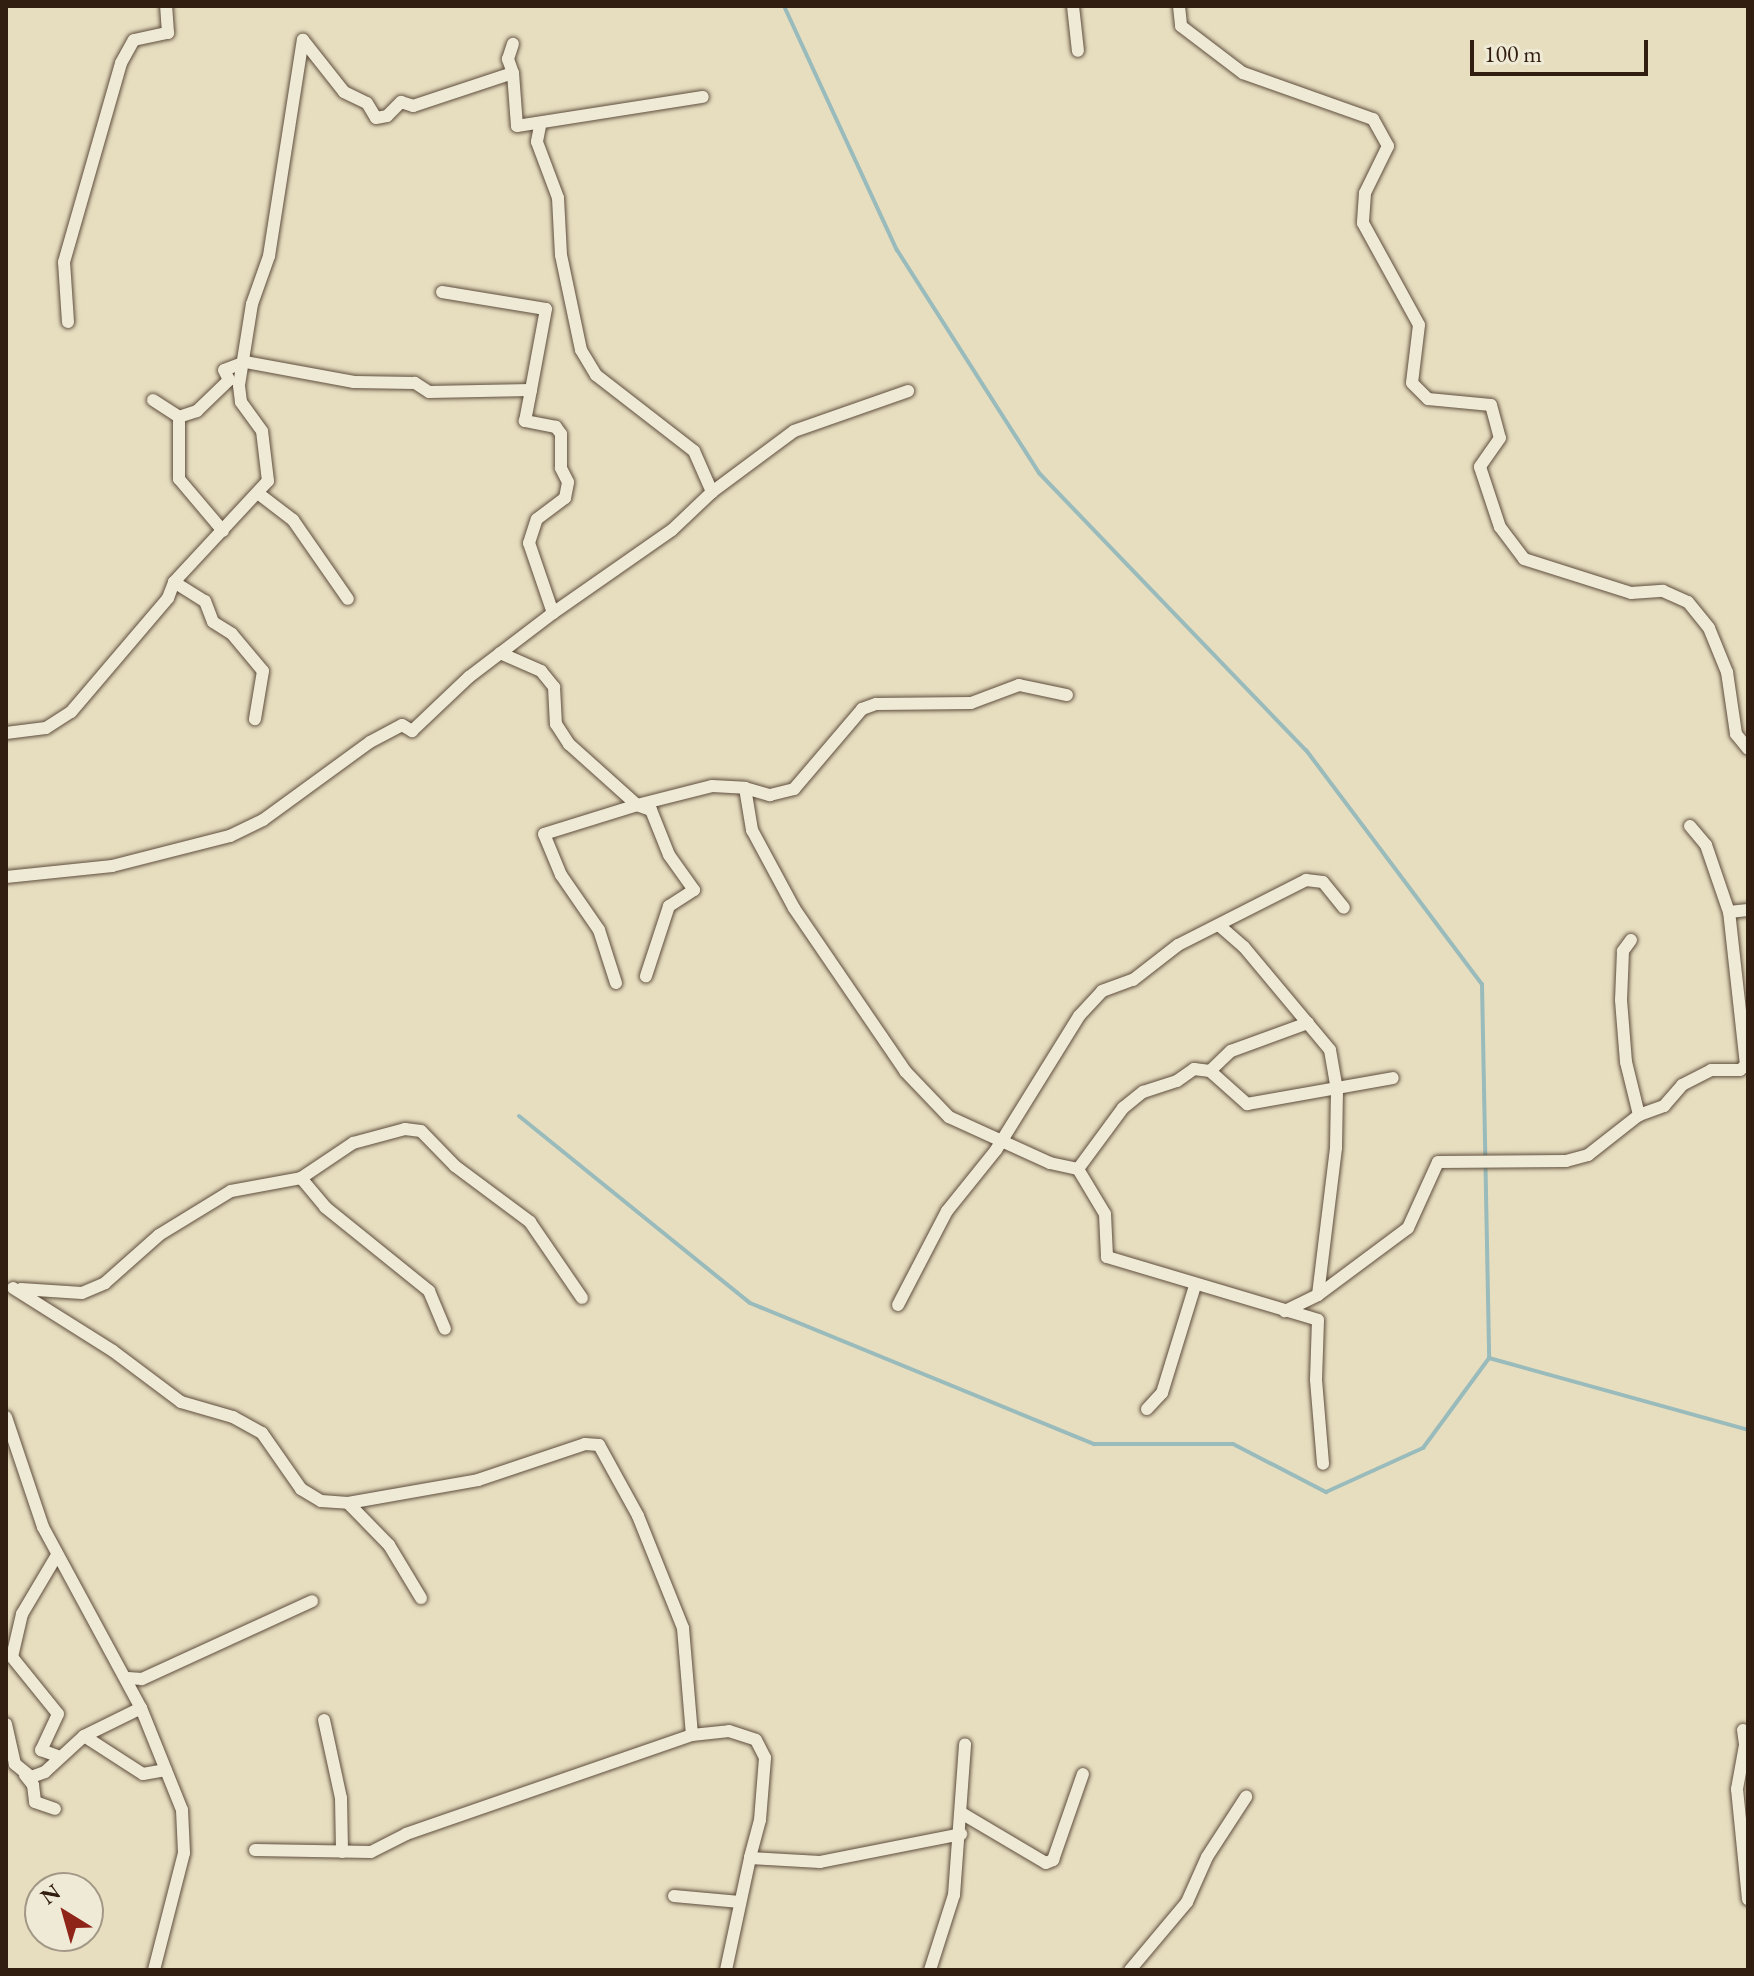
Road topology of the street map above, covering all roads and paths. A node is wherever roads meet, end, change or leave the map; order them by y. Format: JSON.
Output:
{"nodes":[{"id":1,"x":166,"y":6,"type":"edge"},
{"id":2,"x":1073,"y":6,"type":"edge"},
{"id":3,"x":1179,"y":6,"type":"edge"},
{"id":4,"x":513,"y":44,"type":"dead end"},
{"id":5,"x":1078,"y":51,"type":"dead end"},
{"id":6,"x":513,"y":73,"type":"junction"},
{"id":7,"x":703,"y":97,"type":"dead end"},
{"id":8,"x":540,"y":126,"type":"junction"},
{"id":9,"x":442,"y":292,"type":"dead end"},
{"id":10,"x":68,"y":322,"type":"dead end"},
{"id":11,"x":245,"y":362,"type":"junction"},
{"id":12,"x":531,"y":390,"type":"junction"},
{"id":13,"x":908,"y":391,"type":"dead end"},
{"id":14,"x":153,"y":400,"type":"dead end"},
{"id":15,"x":179,"y":417,"type":"junction"},
{"id":16,"x":712,"y":492,"type":"junction"},
{"id":17,"x":259,"y":494,"type":"junction"},
{"id":18,"x":223,"y":531,"type":"junction"},
{"id":19,"x":174,"y":582,"type":"junction"},
{"id":20,"x":348,"y":599,"type":"dead end"},
{"id":21,"x":553,"y":613,"type":"junction"},
{"id":22,"x":500,"y":653,"type":"junction"},
{"id":23,"x":1067,"y":695,"type":"dead end"},
{"id":24,"x":255,"y":719,"type":"dead end"},
{"id":25,"x":6,"y":733,"type":"edge"},
{"id":26,"x":1748,"y":749,"type":"edge"},
{"id":27,"x":745,"y":788,"type":"junction"},
{"id":28,"x":637,"y":805,"type":"junction"},
{"id":29,"x":1690,"y":826,"type":"dead end"},
{"id":30,"x":6,"y":877,"type":"edge"},
{"id":31,"x":1344,"y":908,"type":"dead end"},
{"id":32,"x":1748,"y":910,"type":"edge"},
{"id":33,"x":1729,"y":912,"type":"junction"},
{"id":34,"x":1221,"y":927,"type":"junction"},
{"id":35,"x":1631,"y":940,"type":"dead end"},
{"id":36,"x":646,"y":976,"type":"dead end"},
{"id":37,"x":616,"y":983,"type":"dead end"},
{"id":38,"x":1308,"y":1023,"type":"junction"},
{"id":39,"x":1210,"y":1071,"type":"junction"},
{"id":40,"x":1393,"y":1078,"type":"dead end"},
{"id":41,"x":1337,"y":1090,"type":"junction"},
{"id":42,"x":1639,"y":1115,"type":"junction"},
{"id":43,"x":1001,"y":1141,"type":"junction"},
{"id":44,"x":1078,"y":1169,"type":"junction"},
{"id":45,"x":301,"y":1178,"type":"junction"},
{"id":46,"x":1195,"y":1286,"type":"junction"},
{"id":47,"x":9,"y":1289,"type":"edge"},
{"id":48,"x":1318,"y":1295,"type":"junction"},
{"id":49,"x":582,"y":1298,"type":"dead end"},
{"id":50,"x":898,"y":1305,"type":"dead end"},
{"id":51,"x":1285,"y":1311,"type":"junction"},
{"id":52,"x":445,"y":1329,"type":"dead end"},
{"id":53,"x":1147,"y":1409,"type":"dead end"},
{"id":54,"x":6,"y":1417,"type":"edge"},
{"id":55,"x":10,"y":1432,"type":"edge"},
{"id":56,"x":1323,"y":1464,"type":"dead end"},
{"id":57,"x":348,"y":1503,"type":"junction"},
{"id":58,"x":57,"y":1555,"type":"junction"},
{"id":59,"x":421,"y":1598,"type":"dead end"},
{"id":60,"x":312,"y":1601,"type":"dead end"},
{"id":61,"x":128,"y":1678,"type":"junction"},
{"id":62,"x":141,"y":1708,"type":"junction"},
{"id":63,"x":324,"y":1720,"type":"dead end"},
{"id":64,"x":6,"y":1724,"type":"edge"},
{"id":65,"x":1743,"y":1730,"type":"dead end"},
{"id":66,"x":692,"y":1735,"type":"junction"},
{"id":67,"x":84,"y":1736,"type":"junction"},
{"id":68,"x":965,"y":1744,"type":"dead end"},
{"id":69,"x":60,"y":1757,"type":"junction"},
{"id":70,"x":166,"y":1770,"type":"junction"},
{"id":71,"x":23,"y":1772,"type":"junction"},
{"id":72,"x":1083,"y":1774,"type":"dead end"},
{"id":73,"x":1246,"y":1797,"type":"dead end"},
{"id":74,"x":55,"y":1809,"type":"dead end"},
{"id":75,"x":963,"y":1814,"type":"junction"},
{"id":76,"x":961,"y":1834,"type":"junction"},
{"id":77,"x":255,"y":1850,"type":"dead end"},
{"id":78,"x":342,"y":1852,"type":"junction"},
{"id":79,"x":750,"y":1858,"type":"junction"},
{"id":80,"x":674,"y":1896,"type":"dead end"},
{"id":81,"x":1748,"y":1899,"type":"edge"},
{"id":82,"x":740,"y":1902,"type":"junction"},
{"id":83,"x":154,"y":1970,"type":"edge"},
{"id":84,"x":726,"y":1970,"type":"edge"},
{"id":85,"x":930,"y":1970,"type":"edge"},
{"id":86,"x":1130,"y":1970,"type":"edge"}],
"edges":[{"from":1,"to":10,"type":"street"},
{"from":2,"to":5,"type":"street"},
{"from":3,"to":26,"type":"street"},
{"from":4,"to":6,"type":"street"},
{"from":6,"to":8,"type":"street"},
{"from":6,"to":11,"type":"street"},
{"from":7,"to":8,"type":"street"},
{"from":8,"to":16,"type":"street"},
{"from":9,"to":12,"type":"street"},
{"from":11,"to":12,"type":"street"},
{"from":11,"to":15,"type":"street"},
{"from":11,"to":17,"type":"street"},
{"from":12,"to":21,"type":"street"},
{"from":13,"to":16,"type":"street"},
{"from":14,"to":15,"type":"street"},
{"from":15,"to":18,"type":"street"},
{"from":16,"to":21,"type":"street"},
{"from":17,"to":18,"type":"street"},
{"from":17,"to":20,"type":"street"},
{"from":18,"to":19,"type":"street"},
{"from":19,"to":24,"type":"street"},
{"from":19,"to":25,"type":"street"},
{"from":21,"to":22,"type":"street"},
{"from":22,"to":28,"type":"street"},
{"from":22,"to":30,"type":"street"},
{"from":23,"to":27,"type":"street"},
{"from":27,"to":28,"type":"street"},
{"from":27,"to":43,"type":"street"},
{"from":28,"to":36,"type":"street"},
{"from":28,"to":37,"type":"street"},
{"from":29,"to":33,"type":"street"},
{"from":31,"to":34,"type":"street"},
{"from":32,"to":33,"type":"street"},
{"from":33,"to":42,"type":"street"},
{"from":34,"to":38,"type":"street"},
{"from":34,"to":43,"type":"street"},
{"from":35,"to":42,"type":"street"},
{"from":38,"to":39,"type":"street"},
{"from":38,"to":41,"type":"street"},
{"from":39,"to":41,"type":"street"},
{"from":39,"to":44,"type":"street"},
{"from":40,"to":41,"type":"street"},
{"from":41,"to":48,"type":"street"},
{"from":42,"to":48,"type":"street"},
{"from":43,"to":44,"type":"street"},
{"from":43,"to":50,"type":"street"},
{"from":44,"to":46,"type":"street"},
{"from":45,"to":47,"type":"street"},
{"from":45,"to":49,"type":"street"},
{"from":45,"to":52,"type":"street"},
{"from":46,"to":51,"type":"street"},
{"from":46,"to":53,"type":"street"},
{"from":47,"to":57,"type":"street"},
{"from":48,"to":51,"type":"street"},
{"from":51,"to":56,"type":"street"},
{"from":54,"to":55,"type":"street"},
{"from":55,"to":58,"type":"street"},
{"from":57,"to":59,"type":"street"},
{"from":57,"to":66,"type":"street"},
{"from":58,"to":61,"type":"street"},
{"from":58,"to":69,"type":"street"},
{"from":60,"to":61,"type":"street"},
{"from":61,"to":62,"type":"street"},
{"from":62,"to":67,"type":"street"},
{"from":62,"to":70,"type":"street"},
{"from":63,"to":78,"type":"street"},
{"from":64,"to":71,"type":"street"},
{"from":65,"to":81,"type":"street"},
{"from":66,"to":78,"type":"street"},
{"from":66,"to":79,"type":"street"},
{"from":67,"to":69,"type":"street"},
{"from":67,"to":70,"type":"street"},
{"from":68,"to":75,"type":"street"},
{"from":69,"to":71,"type":"street"},
{"from":70,"to":83,"type":"street"},
{"from":71,"to":74,"type":"street"},
{"from":72,"to":75,"type":"street"},
{"from":73,"to":86,"type":"street"},
{"from":75,"to":76,"type":"street"},
{"from":76,"to":79,"type":"street"},
{"from":76,"to":85,"type":"street"},
{"from":77,"to":78,"type":"street"},
{"from":79,"to":82,"type":"street"},
{"from":80,"to":82,"type":"street"},
{"from":82,"to":84,"type":"street"}]}
